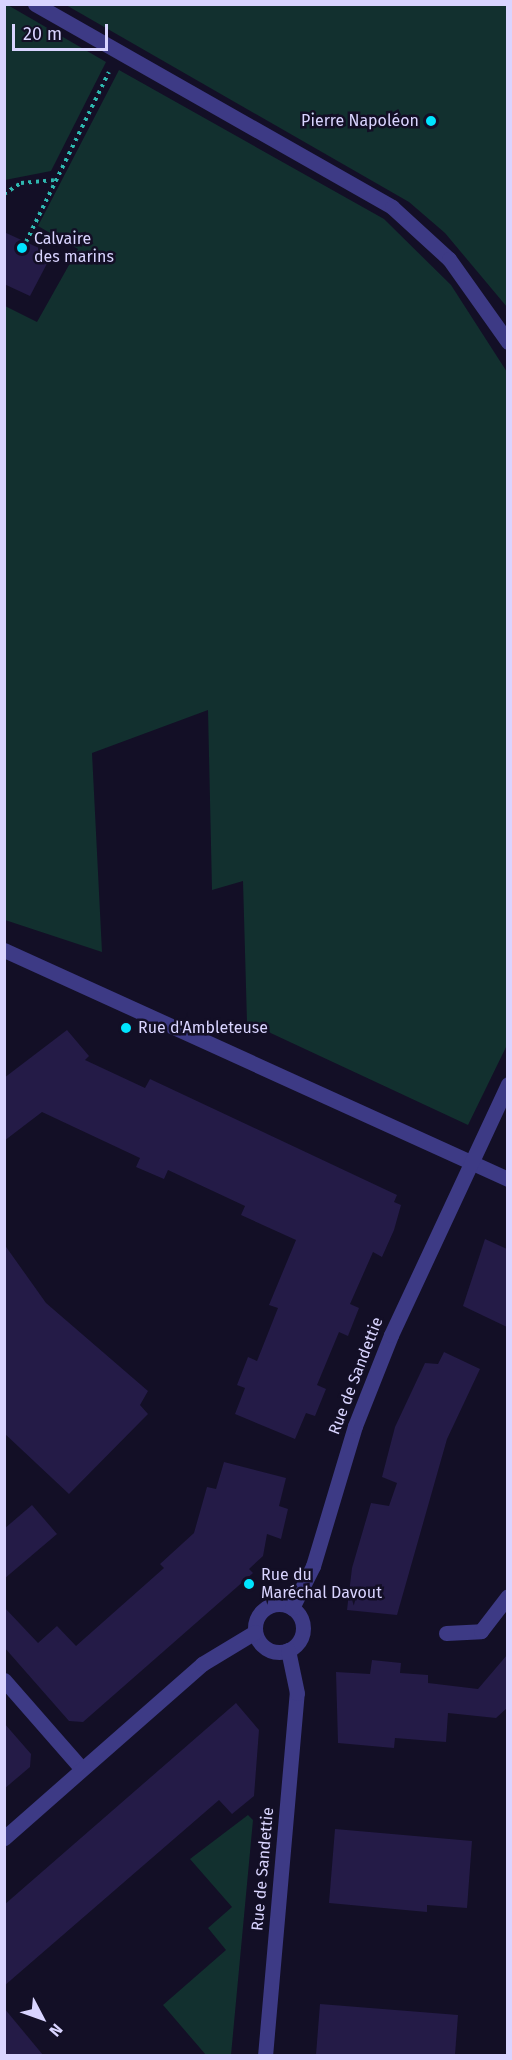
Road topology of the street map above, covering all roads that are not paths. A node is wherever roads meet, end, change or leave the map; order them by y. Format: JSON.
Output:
{"nodes":[{"id":1,"x":35,"y":4,"type":"edge"},
{"id":2,"x":507,"y":342,"type":"edge"},
{"id":3,"x":4,"y":950,"type":"edge"},
{"id":4,"x":507,"y":1084,"type":"edge"},
{"id":5,"x":471,"y":1162,"type":"junction"},
{"id":6,"x":507,"y":1179,"type":"edge"},
{"id":7,"x":507,"y":1596,"type":"edge"},
{"id":8,"x":292,"y":1608,"type":"junction"},
{"id":9,"x":255,"y":1632,"type":"junction"},
{"id":10,"x":446,"y":1633,"type":"dead end"},
{"id":11,"x":288,"y":1650,"type":"junction"},
{"id":12,"x":4,"y":1680,"type":"edge"},
{"id":13,"x":82,"y":1769,"type":"junction"},
{"id":14,"x":4,"y":1838,"type":"edge"},
{"id":15,"x":265,"y":2055,"type":"edge"}],
"edges":[{"from":1,"to":2,"type":"street"},
{"from":3,"to":5,"type":"street"},
{"from":4,"to":5,"type":"street","name":"Rue de Sandettie"},
{"from":5,"to":6,"type":"street"},
{"from":5,"to":8,"type":"street","name":"Rue de Sandettie"},
{"from":7,"to":10,"type":"street"},
{"from":8,"to":9,"type":"street"},
{"from":8,"to":11,"type":"street"},
{"from":9,"to":11,"type":"street"},
{"from":9,"to":13,"type":"street"},
{"from":11,"to":15,"type":"street","name":"Rue de Sandettie"},
{"from":12,"to":13,"type":"street"},
{"from":13,"to":14,"type":"street"}]}
